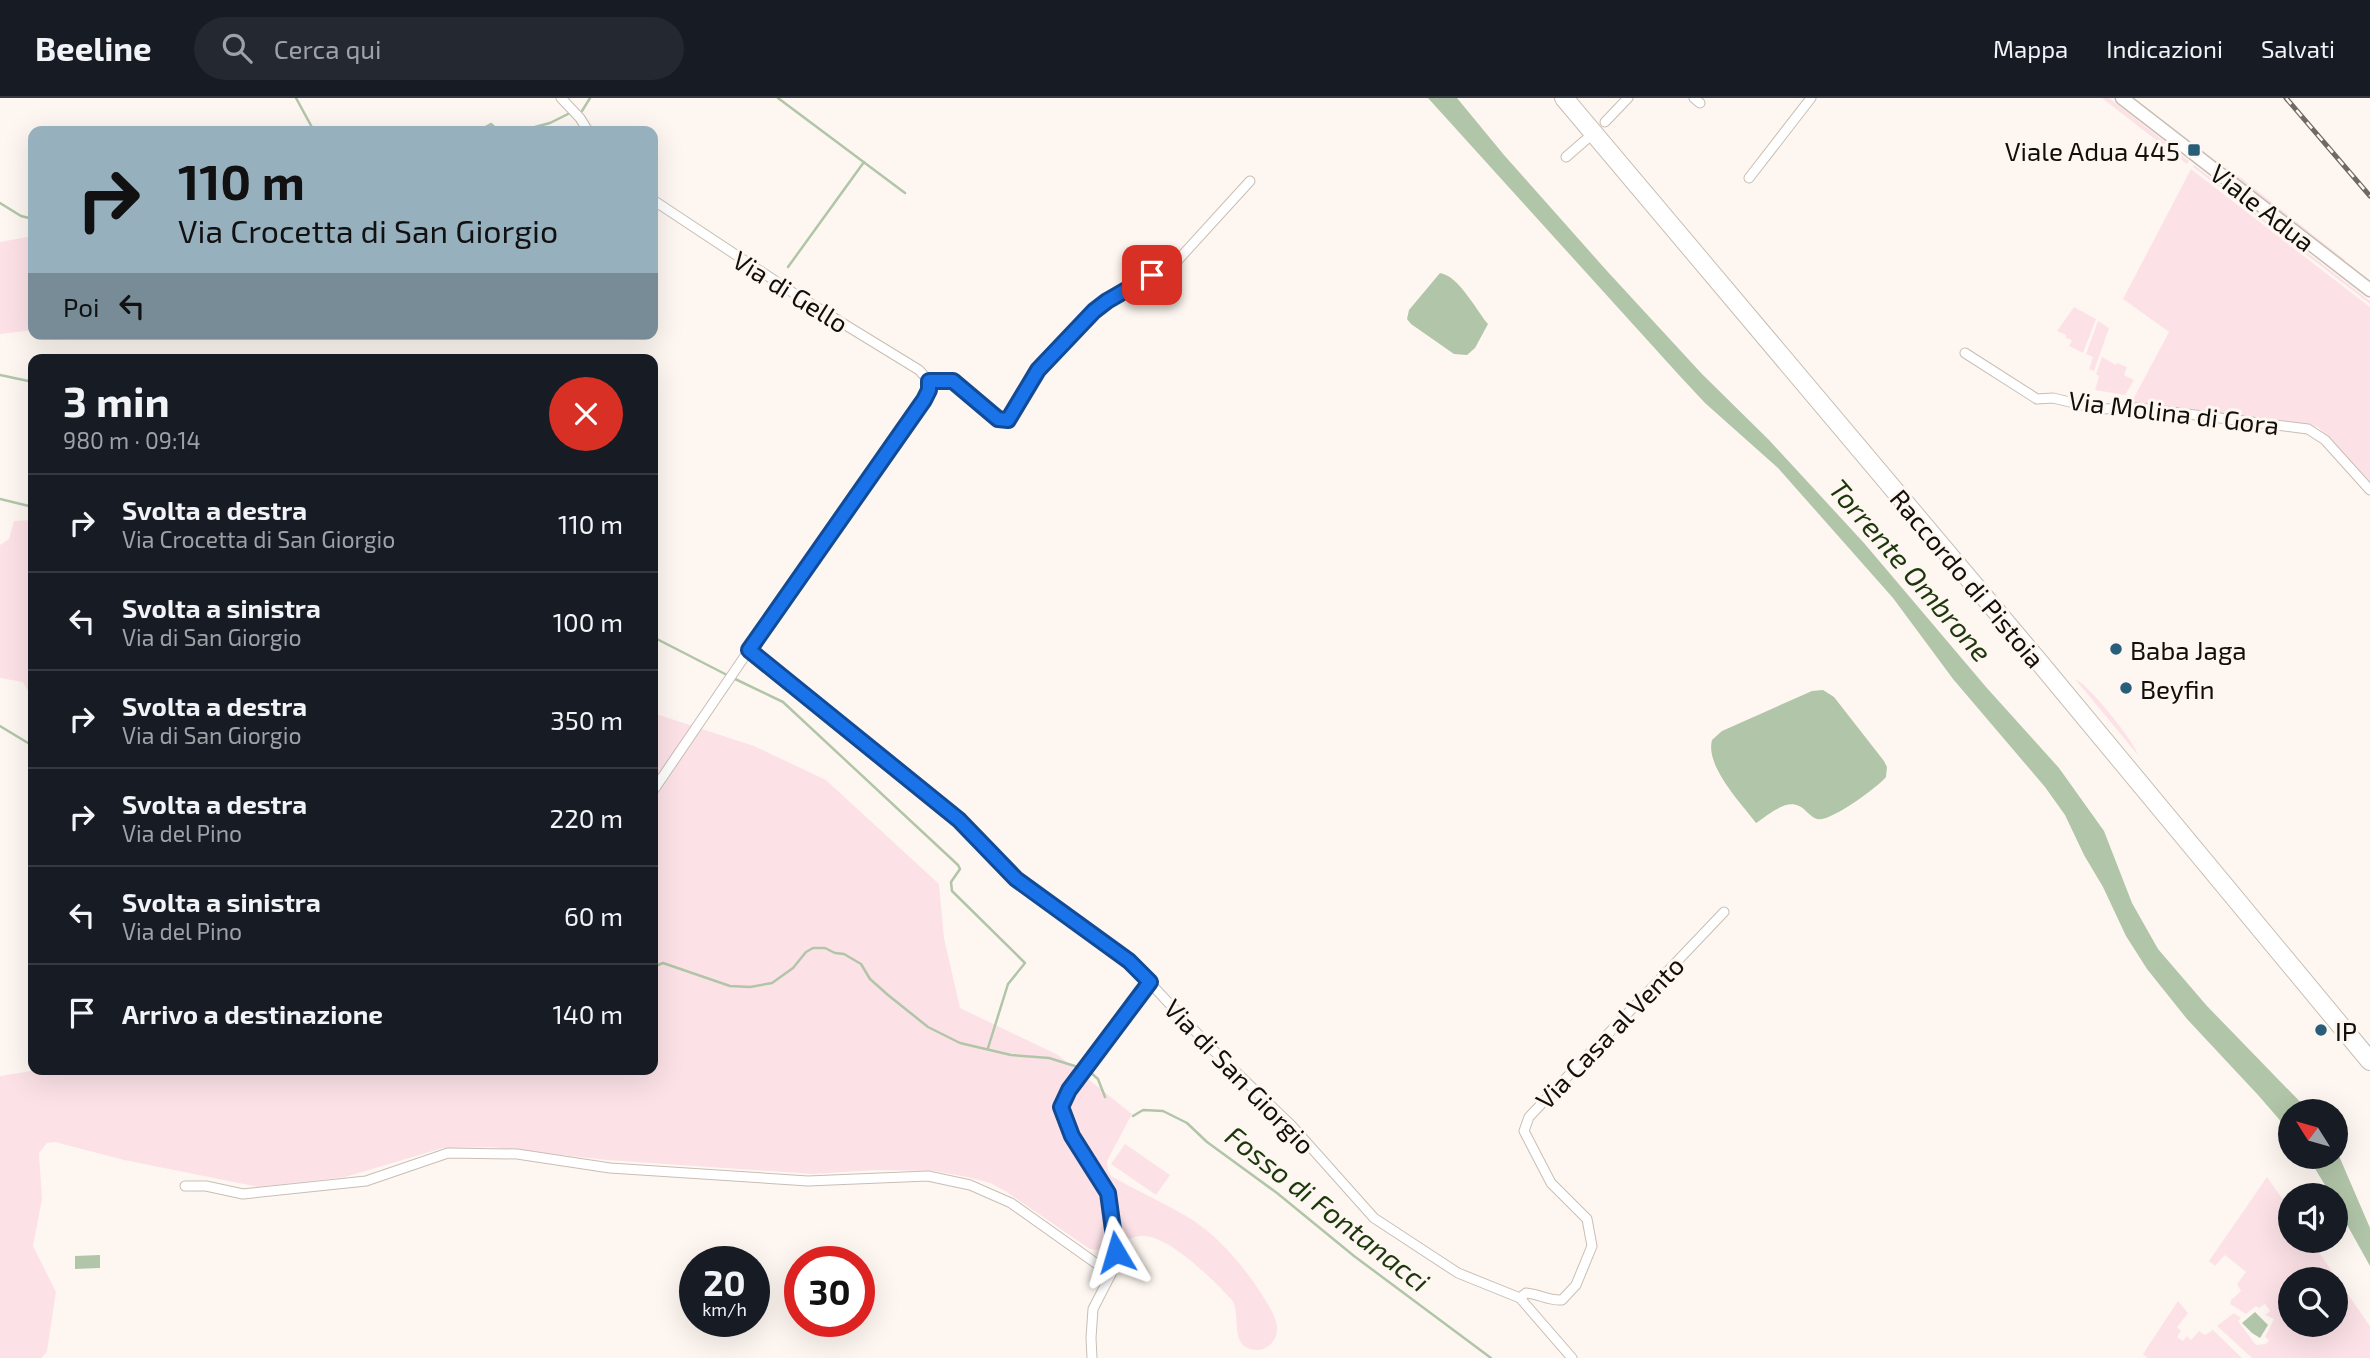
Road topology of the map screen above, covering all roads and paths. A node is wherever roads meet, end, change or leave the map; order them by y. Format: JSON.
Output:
{"nodes":[{"id":1,"x":561,"y":98,"type":"edge"},
{"id":2,"x":1564,"y":98,"type":"edge"},
{"id":3,"x":1578,"y":98,"type":"edge"},
{"id":4,"x":1628,"y":98,"type":"edge"},
{"id":5,"x":1811,"y":98,"type":"edge"},
{"id":6,"x":2122,"y":98,"type":"edge"},
{"id":7,"x":1605,"y":122,"type":"dead end"},
{"id":8,"x":584,"y":126,"type":"edge"},
{"id":9,"x":1589,"y":136,"type":"dead end"},
{"id":10,"x":1566,"y":157,"type":"dead end"},
{"id":11,"x":1749,"y":178,"type":"dead end"},
{"id":12,"x":1250,"y":181,"type":"dead end"},
{"id":13,"x":658,"y":203,"type":"edge"},
{"id":14,"x":2370,"y":290,"type":"edge"},
{"id":15,"x":1965,"y":353,"type":"dead end"},
{"id":16,"x":929,"y":381,"type":"junction"},
{"id":17,"x":2370,"y":490,"type":"edge"},
{"id":18,"x":749,"y":650,"type":"junction"},
{"id":19,"x":658,"y":784,"type":"edge"},
{"id":20,"x":1724,"y":912,"type":"dead end"},
{"id":21,"x":1150,"y":982,"type":"junction"},
{"id":22,"x":2370,"y":1043,"type":"edge"},
{"id":23,"x":2370,"y":1060,"type":"edge"},
{"id":24,"x":185,"y":1186,"type":"dead end"},
{"id":25,"x":1111,"y":1274,"type":"junction"},
{"id":26,"x":1520,"y":1297,"type":"junction"},
{"id":27,"x":1092,"y":1358,"type":"edge"},
{"id":28,"x":1572,"y":1358,"type":"edge"}],
"edges":[{"from":1,"to":8,"type":"street"},
{"from":2,"to":23,"type":"highway","name":"Raccordo di Pistoia"},
{"from":3,"to":22,"type":"highway","name":"Raccordo di Pistoia"},
{"from":4,"to":7,"type":"street"},
{"from":5,"to":11,"type":"street"},
{"from":6,"to":14,"type":"main road","name":"Viale Adua"},
{"from":9,"to":10,"type":"street"},
{"from":12,"to":16,"type":"street"},
{"from":13,"to":16,"type":"street","name":"Via di Gello"},
{"from":15,"to":17,"type":"street","name":"Via Molina di Gora"},
{"from":16,"to":18,"type":"street"},
{"from":18,"to":19,"type":"street"},
{"from":18,"to":21,"type":"street","name":"Via di San Giorgio"},
{"from":20,"to":26,"type":"street","name":"Via Casa al Vento"},
{"from":21,"to":25,"type":"street"},
{"from":21,"to":26,"type":"street","name":"Via di San Giorgio"},
{"from":24,"to":25,"type":"street"},
{"from":25,"to":27,"type":"street"},
{"from":26,"to":28,"type":"street","name":"Via di San Giorgio"}]}
